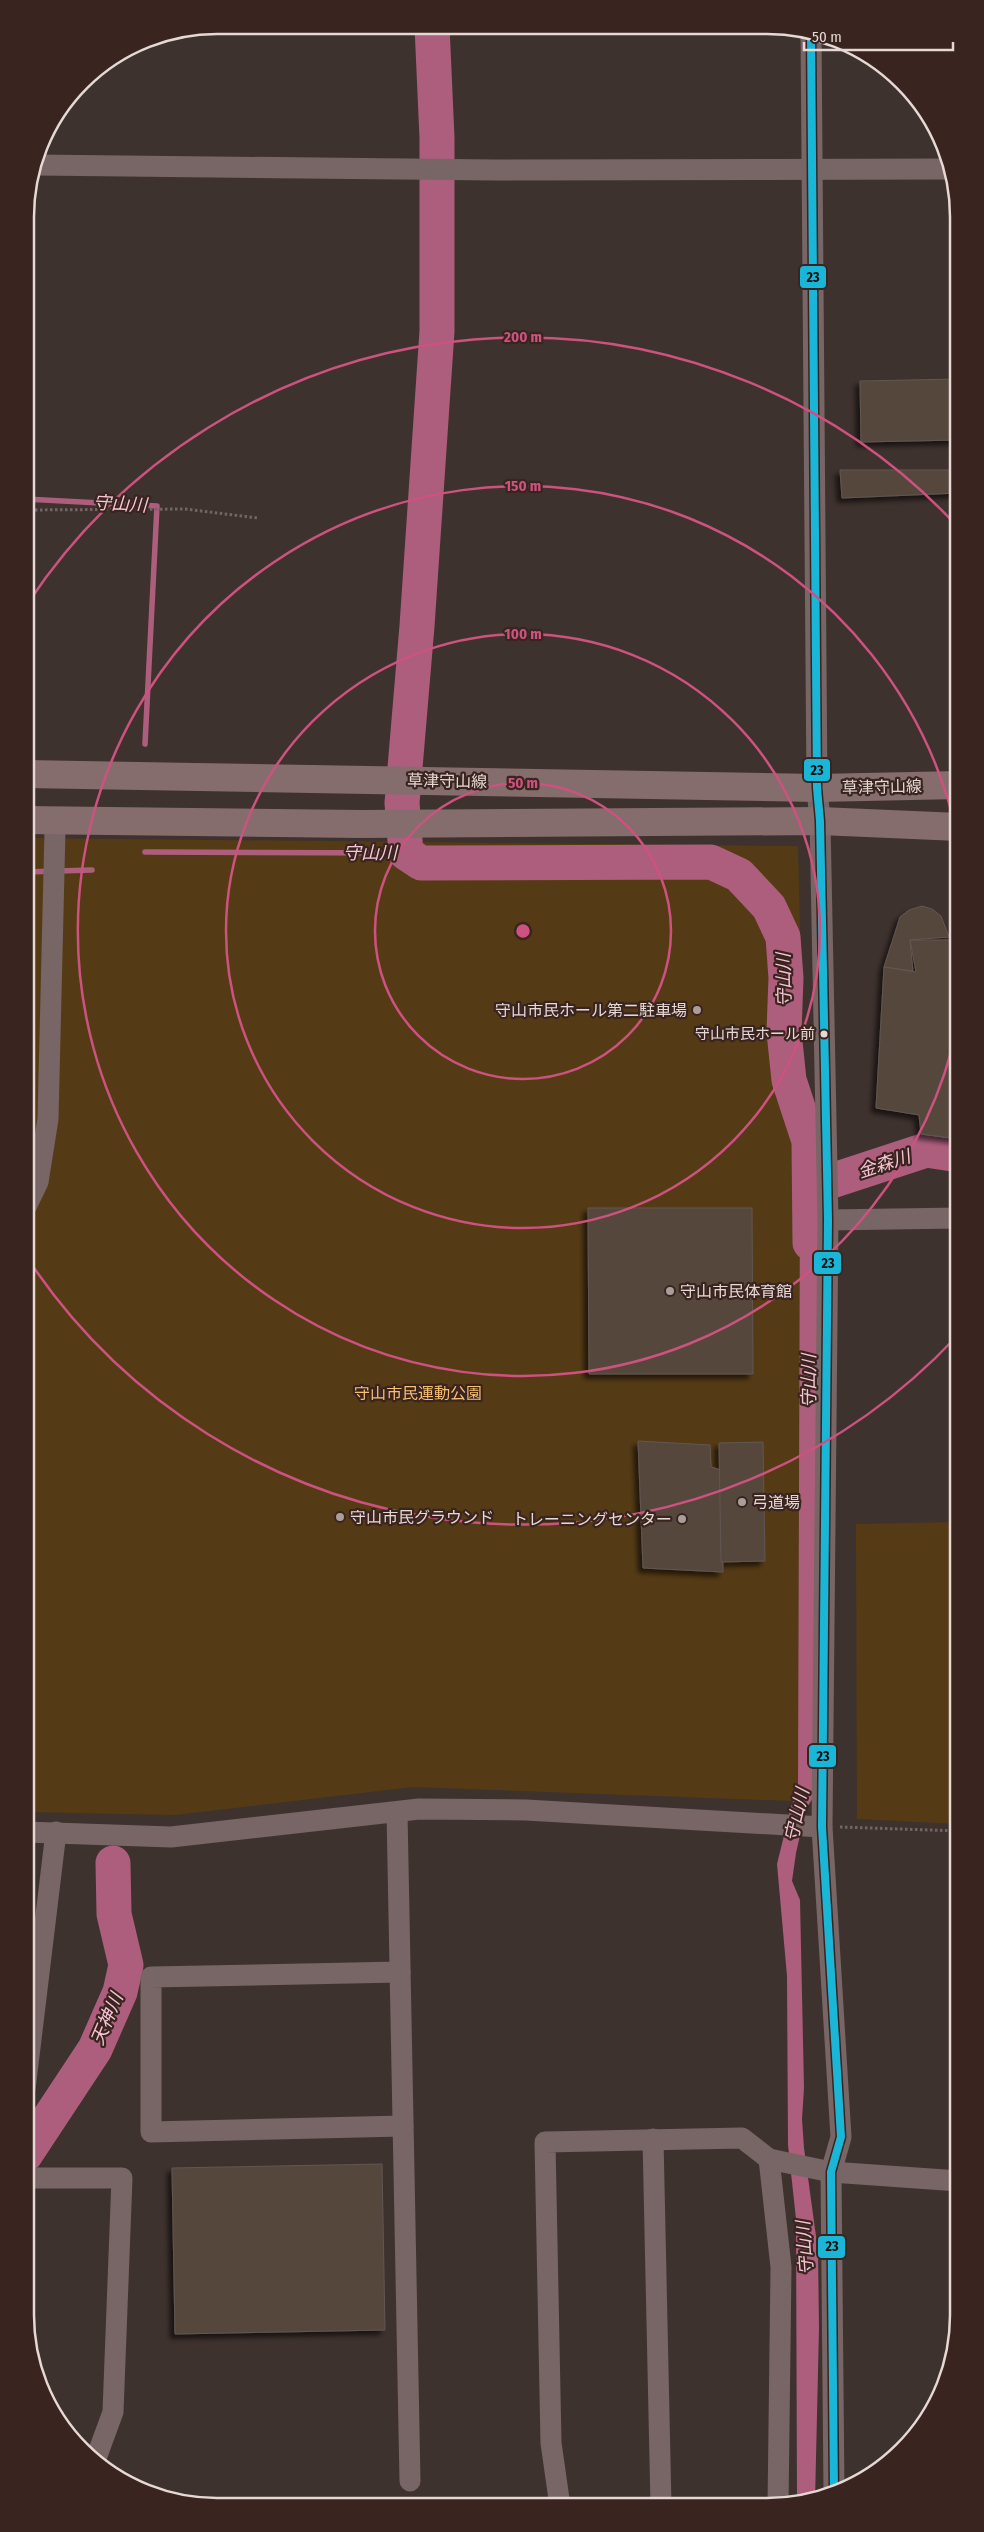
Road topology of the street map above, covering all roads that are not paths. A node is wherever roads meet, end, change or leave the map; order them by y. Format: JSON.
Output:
{"nodes":[{"id":1,"x":811,"y":39,"type":"edge"},
{"id":2,"x":41,"y":165,"type":"edge"},
{"id":3,"x":944,"y":169,"type":"edge"},
{"id":4,"x":812,"y":170,"type":"junction"},
{"id":5,"x":34,"y":774,"type":"edge"},
{"id":6,"x":950,"y":785,"type":"edge"},
{"id":7,"x":817,"y":788,"type":"junction"},
{"id":8,"x":34,"y":820,"type":"edge"},
{"id":9,"x":820,"y":822,"type":"junction"},
{"id":10,"x":950,"y":826,"type":"edge"},
{"id":11,"x":55,"y":830,"type":"dead end"},
{"id":12,"x":34,"y":1190,"type":"edge"},
{"id":13,"x":828,"y":1210,"type":"junction"},
{"id":14,"x":950,"y":1217,"type":"edge"},
{"id":15,"x":397,"y":1812,"type":"junction"},
{"id":16,"x":822,"y":1827,"type":"junction"},
{"id":17,"x":34,"y":1832,"type":"edge"},
{"id":18,"x":56,"y":1832,"type":"junction"},
{"id":19,"x":400,"y":1972,"type":"junction"},
{"id":20,"x":34,"y":2014,"type":"edge"},
{"id":21,"x":403,"y":2126,"type":"junction"},
{"id":22,"x":653,"y":2139,"type":"junction"},
{"id":23,"x":769,"y":2159,"type":"junction"},
{"id":24,"x":832,"y":2172,"type":"junction"},
{"id":25,"x":34,"y":2178,"type":"edge"},
{"id":26,"x":950,"y":2180,"type":"edge"},
{"id":27,"x":98,"y":2454,"type":"edge"},
{"id":28,"x":410,"y":2481,"type":"dead end"},
{"id":29,"x":834,"y":2485,"type":"edge"},
{"id":30,"x":559,"y":2498,"type":"edge"},
{"id":31,"x":661,"y":2498,"type":"edge"},
{"id":32,"x":778,"y":2498,"type":"edge"}],
"edges":[{"from":1,"to":4,"type":"street"},
{"from":2,"to":4,"type":"street"},
{"from":3,"to":4,"type":"street"},
{"from":4,"to":7,"type":"street"},
{"from":5,"to":7,"type":"main road","name":"草津守山線"},
{"from":6,"to":7,"type":"main road","name":"草津守山線"},
{"from":7,"to":9,"type":"street"},
{"from":8,"to":9,"type":"main road"},
{"from":9,"to":10,"type":"main road"},
{"from":9,"to":13,"type":"street"},
{"from":11,"to":12,"type":"street"},
{"from":13,"to":14,"type":"street"},
{"from":13,"to":16,"type":"street"},
{"from":15,"to":16,"type":"street"},
{"from":15,"to":18,"type":"street"},
{"from":15,"to":19,"type":"street"},
{"from":16,"to":24,"type":"street"},
{"from":17,"to":18,"type":"street"},
{"from":18,"to":20,"type":"street"},
{"from":19,"to":21,"type":"street"},
{"from":19,"to":21,"type":"street"},
{"from":21,"to":28,"type":"street"},
{"from":22,"to":23,"type":"street"},
{"from":22,"to":30,"type":"street"},
{"from":22,"to":31,"type":"street"},
{"from":23,"to":24,"type":"street"},
{"from":23,"to":32,"type":"street"},
{"from":24,"to":26,"type":"street"},
{"from":24,"to":29,"type":"street"},
{"from":25,"to":27,"type":"street"}]}
